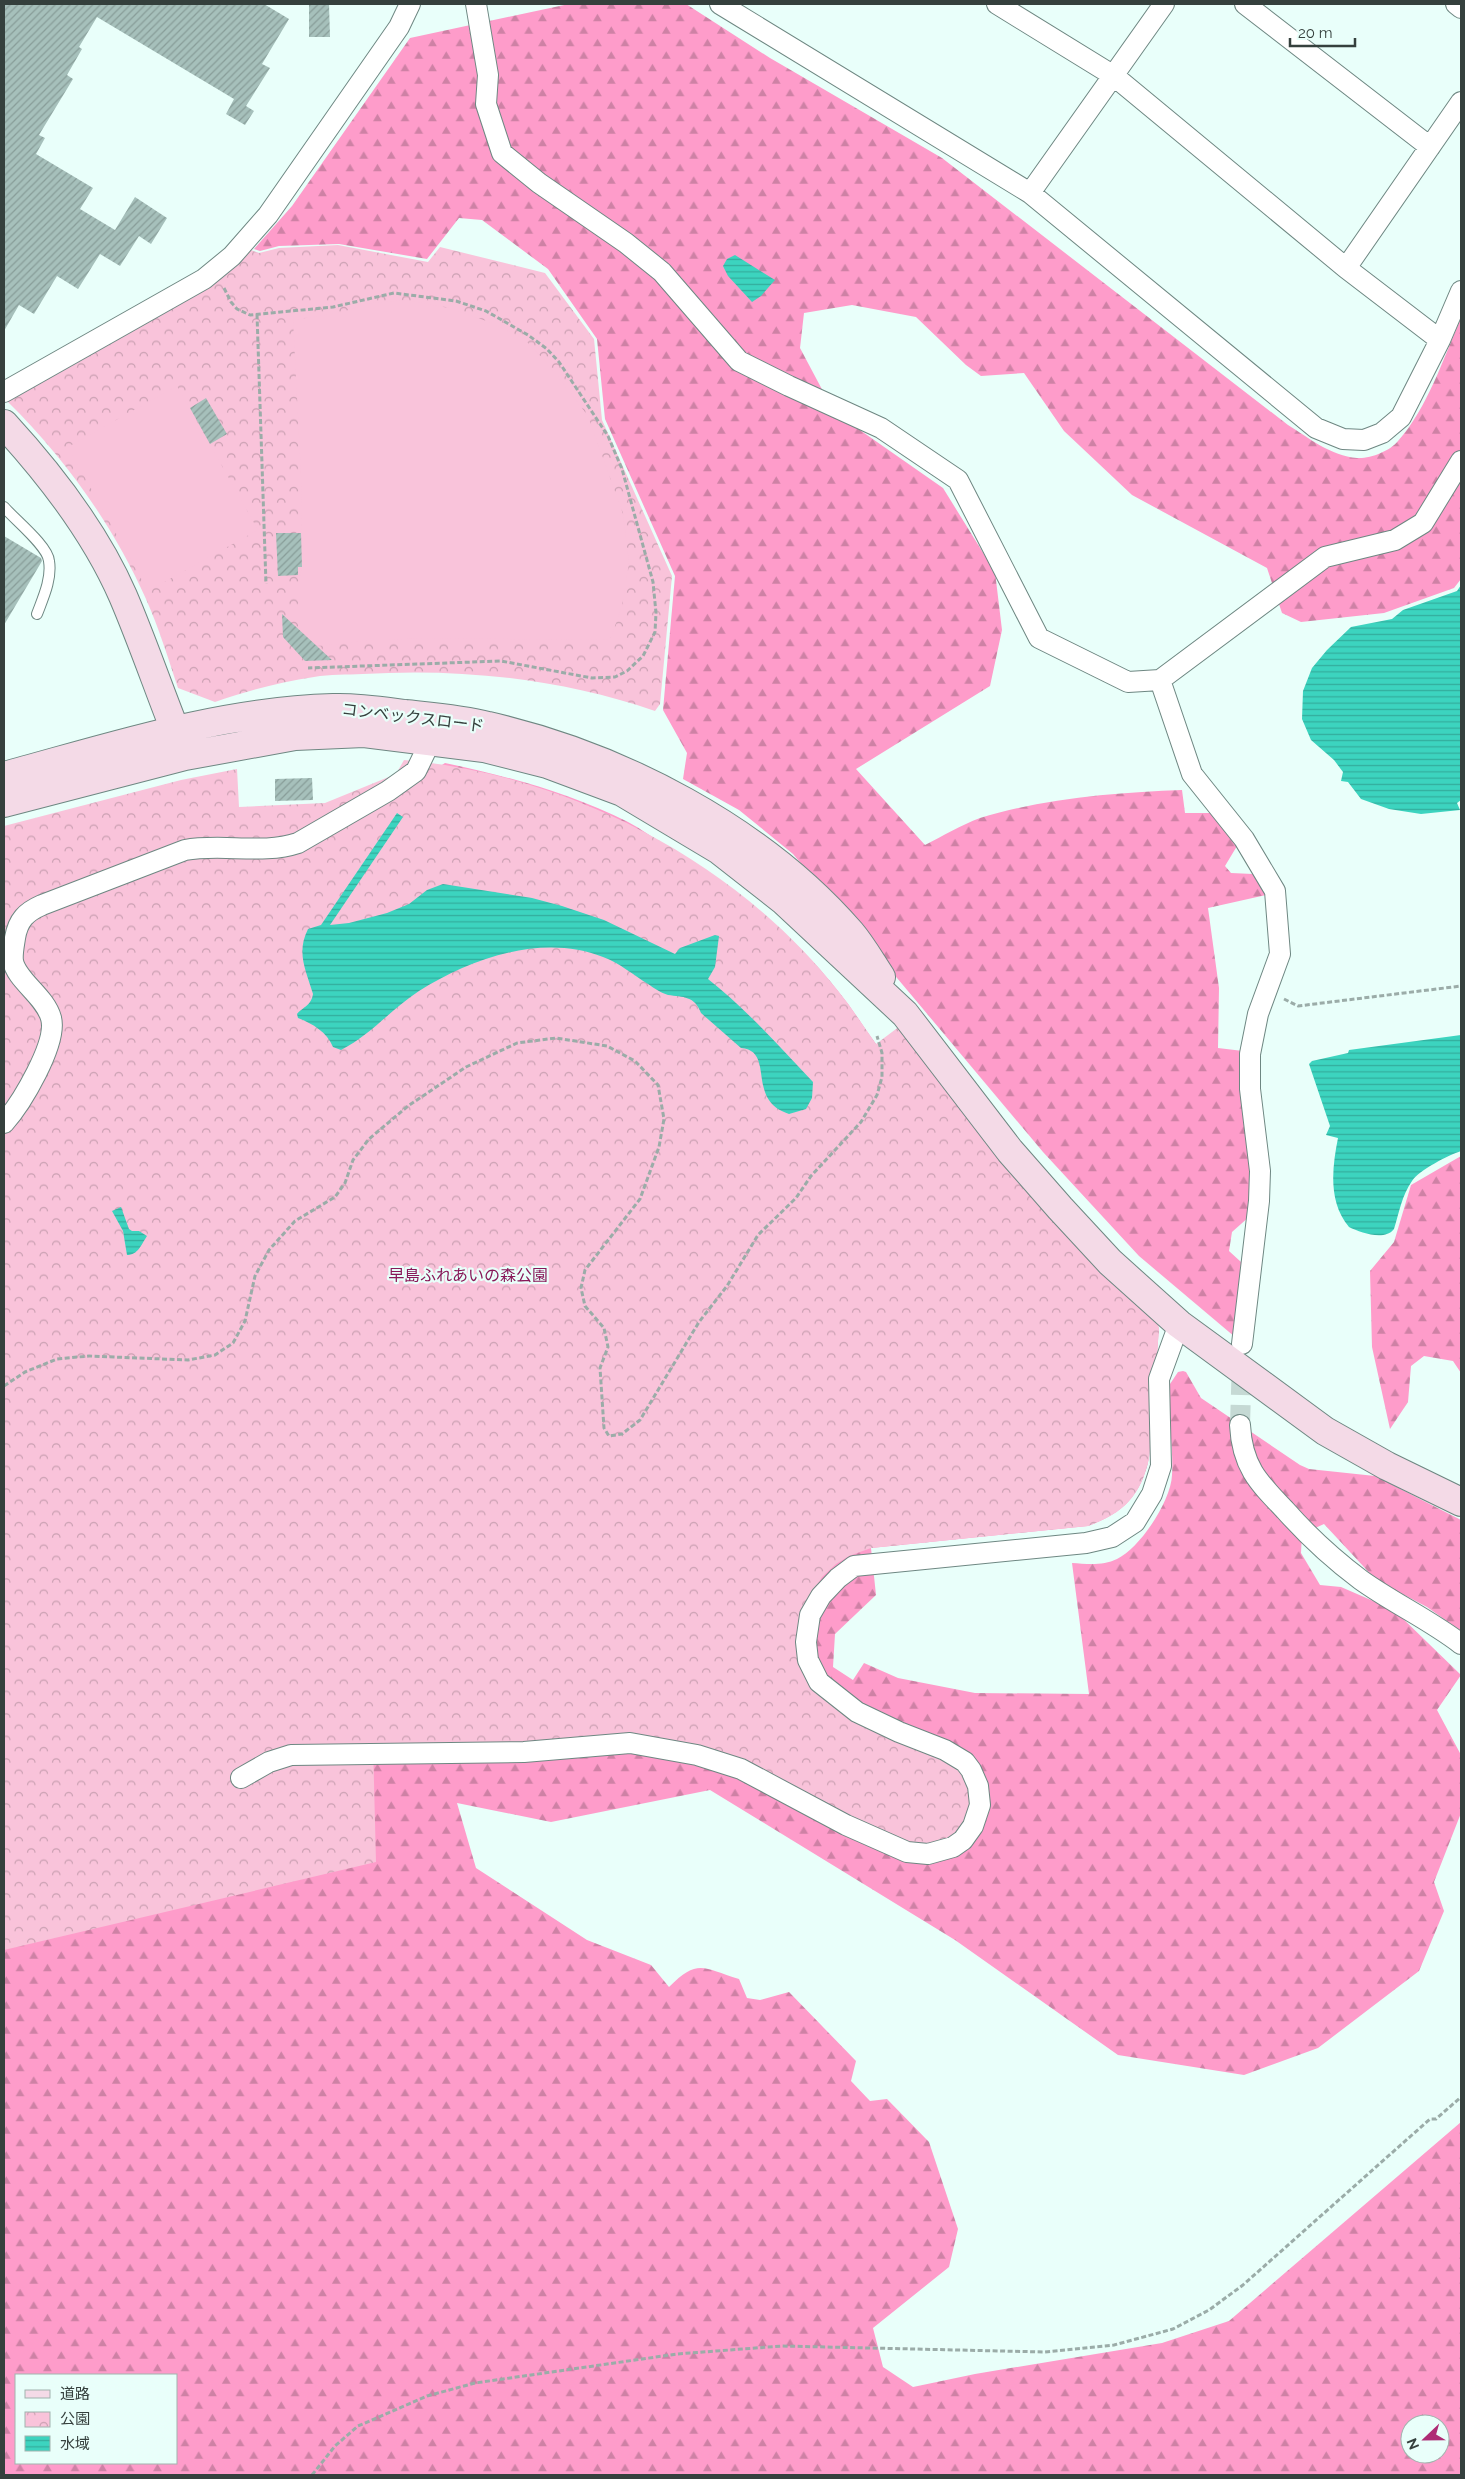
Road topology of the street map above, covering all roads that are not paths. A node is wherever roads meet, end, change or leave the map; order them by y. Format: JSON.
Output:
{"nodes":[{"id":1,"x":410,"y":4,"type":"edge"},
{"id":2,"x":476,"y":4,"type":"edge"},
{"id":3,"x":720,"y":4,"type":"edge"},
{"id":4,"x":997,"y":4,"type":"edge"},
{"id":5,"x":1164,"y":4,"type":"edge"},
{"id":6,"x":1245,"y":4,"type":"edge"},
{"id":7,"x":1456,"y":4,"type":"edge"},
{"id":8,"x":1461,"y":8,"type":"edge"},
{"id":9,"x":1114,"y":76,"type":"junction"},
{"id":10,"x":1461,"y":102,"type":"edge"},
{"id":11,"x":1430,"y":147,"type":"junction"},
{"id":12,"x":1030,"y":193,"type":"junction"},
{"id":13,"x":1346,"y":268,"type":"junction"},
{"id":14,"x":1461,"y":291,"type":"edge"},
{"id":15,"x":1440,"y":340,"type":"junction"},
{"id":16,"x":4,"y":392,"type":"edge"},
{"id":17,"x":4,"y":424,"type":"edge"},
{"id":18,"x":1461,"y":462,"type":"edge"},
{"id":19,"x":4,"y":506,"type":"edge"},
{"id":20,"x":37,"y":614,"type":"dead end"},
{"id":21,"x":1160,"y":680,"type":"junction"},
{"id":22,"x":175,"y":730,"type":"junction"},
{"id":23,"x":431,"y":740,"type":"junction"},
{"id":24,"x":185,"y":756,"type":"junction"},
{"id":25,"x":4,"y":776,"type":"edge"},
{"id":26,"x":4,"y":802,"type":"edge"},
{"id":27,"x":905,"y":1014,"type":"junction"},
{"id":28,"x":4,"y":1123,"type":"edge"},
{"id":29,"x":1179,"y":1324,"type":"junction"},
{"id":30,"x":1242,"y":1344,"type":"tunnel mouth"},
{"id":31,"x":1240,"y":1425,"type":"tunnel mouth"},
{"id":32,"x":1461,"y":1502,"type":"edge"},
{"id":33,"x":1461,"y":1644,"type":"edge"},
{"id":34,"x":241,"y":1778,"type":"dead end"}],
"edges":[{"from":1,"to":16,"type":"street"},
{"from":2,"to":21,"type":"street"},
{"from":3,"to":12,"type":"street"},
{"from":4,"to":9,"type":"street"},
{"from":5,"to":9,"type":"street"},
{"from":6,"to":11,"type":"street"},
{"from":7,"to":8,"type":"street"},
{"from":9,"to":12,"type":"street"},
{"from":9,"to":13,"type":"street"},
{"from":10,"to":11,"type":"street"},
{"from":11,"to":13,"type":"street"},
{"from":12,"to":15,"type":"street"},
{"from":13,"to":15,"type":"street"},
{"from":14,"to":15,"type":"street"},
{"from":17,"to":22,"type":"street"},
{"from":18,"to":21,"type":"street"},
{"from":19,"to":20,"type":"lane"},
{"from":21,"to":30,"type":"street"},
{"from":22,"to":24,"type":"street"},
{"from":22,"to":25,"type":"street","name":"コンベックスロード"},
{"from":22,"to":27,"type":"street","name":"コンベックスロード"},
{"from":23,"to":24,"type":"street"},
{"from":23,"to":27,"type":"street"},
{"from":23,"to":28,"type":"street"},
{"from":24,"to":26,"type":"street"},
{"from":27,"to":29,"type":"street"},
{"from":29,"to":32,"type":"street"},
{"from":29,"to":34,"type":"street"},
{"from":31,"to":33,"type":"street"}]}
